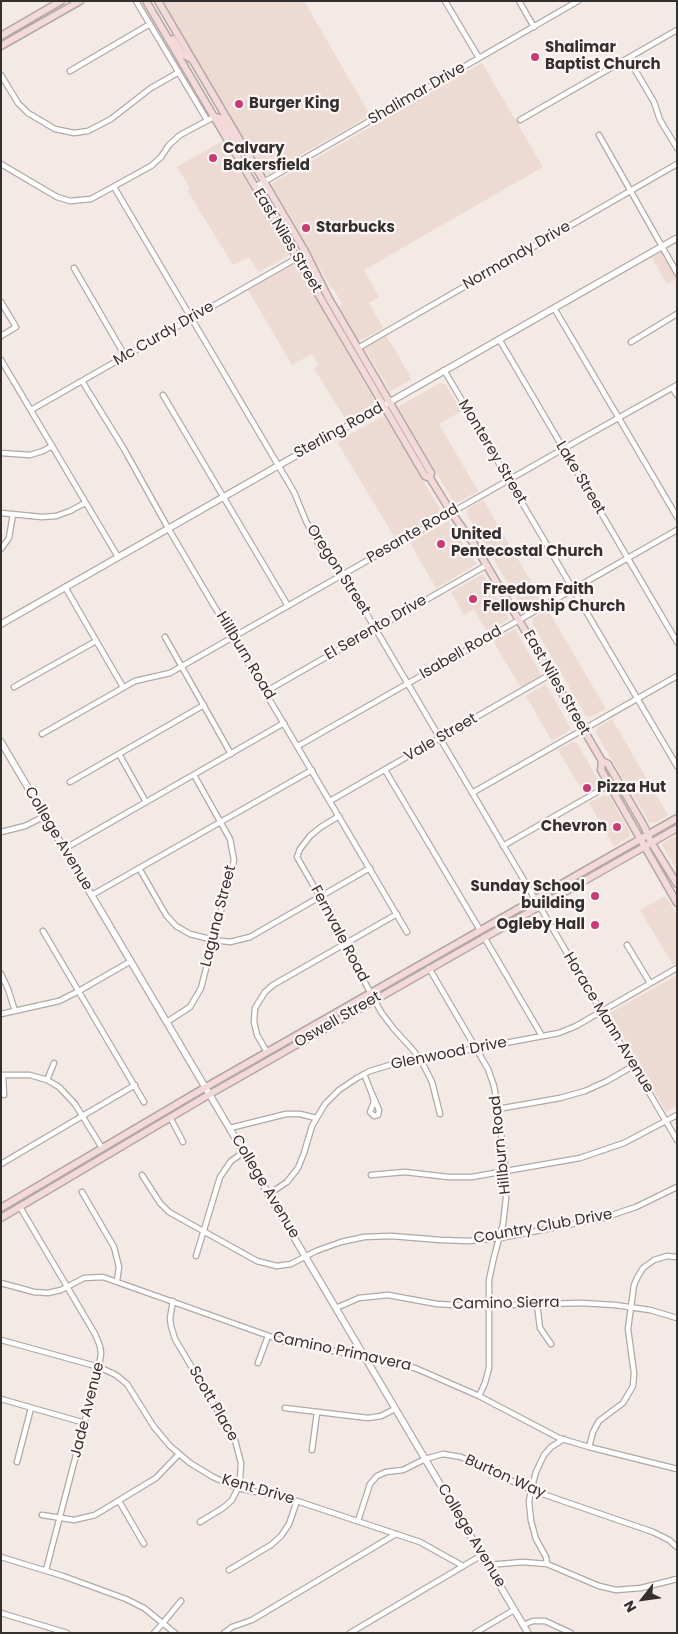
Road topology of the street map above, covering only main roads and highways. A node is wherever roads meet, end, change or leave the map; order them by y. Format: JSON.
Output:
{"nodes":[{"id":1,"x":61,"y":1,"type":"edge"},
{"id":2,"x":80,"y":1,"type":"edge"},
{"id":3,"x":146,"y":1,"type":"edge"},
{"id":4,"x":158,"y":1,"type":"edge"},
{"id":5,"x":71,"y":3,"type":"edge"},
{"id":6,"x":154,"y":23,"type":"junction"},
{"id":7,"x":1,"y":36,"type":"edge"},
{"id":8,"x":1,"y":46,"type":"edge"},
{"id":9,"x":192,"y":60,"type":"junction"},
{"id":10,"x":210,"y":118,"type":"junction"},
{"id":11,"x":248,"y":154,"type":"junction"},
{"id":12,"x":297,"y":258,"type":"junction"},
{"id":13,"x":326,"y":292,"type":"junction"},
{"id":14,"x":332,"y":317,"type":"junction"},
{"id":15,"x":358,"y":348,"type":"junction"},
{"id":16,"x":430,"y":478,"type":"junction"},
{"id":17,"x":602,"y":761,"type":"junction"},
{"id":18,"x":677,"y":818,"type":"edge"},
{"id":19,"x":677,"y":828,"type":"edge"},
{"id":20,"x":648,"y":835,"type":"junction"},
{"id":21,"x":640,"y":839,"type":"junction"},
{"id":22,"x":651,"y":842,"type":"junction"},
{"id":23,"x":644,"y":846,"type":"junction"},
{"id":24,"x":576,"y":876,"type":"junction"},
{"id":25,"x":677,"y":884,"type":"edge"},
{"id":26,"x":535,"y":899,"type":"junction"},
{"id":27,"x":677,"y":903,"type":"edge"},
{"id":28,"x":540,"y":907,"type":"junction"},
{"id":29,"x":498,"y":929,"type":"junction"},
{"id":30,"x":208,"y":1090,"type":"junction"},
{"id":31,"x":102,"y":1148,"type":"junction"},
{"id":32,"x":53,"y":1177,"type":"junction"},
{"id":33,"x":64,"y":1180,"type":"junction"},
{"id":34,"x":20,"y":1207,"type":"junction"},
{"id":35,"x":1,"y":1208,"type":"edge"},
{"id":36,"x":1,"y":1218,"type":"edge"}],
"edges":[{"from":1,"to":7,"type":"main road"},
{"from":2,"to":5,"type":"main road"},
{"from":3,"to":6,"type":"main road","name":"East Niles Street"},
{"from":4,"to":9,"type":"main road","name":"East Niles Street"},
{"from":5,"to":8,"type":"main road"},
{"from":6,"to":9,"type":"main road"},
{"from":6,"to":10,"type":"main road","name":"East Niles Street"},
{"from":9,"to":11,"type":"main road","name":"East Niles Street"},
{"from":10,"to":11,"type":"main road"},
{"from":10,"to":12,"type":"main road","name":"East Niles Street"},
{"from":11,"to":13,"type":"main road","name":"East Niles Street"},
{"from":12,"to":13,"type":"main road"},
{"from":12,"to":14,"type":"main road","name":"East Niles Street"},
{"from":13,"to":15,"type":"main road","name":"East Niles Street"},
{"from":14,"to":15,"type":"main road"},
{"from":14,"to":16,"type":"main road","name":"East Niles Street"},
{"from":15,"to":16,"type":"main road","name":"East Niles Street"},
{"from":16,"to":17,"type":"main road","name":"East Niles Street"},
{"from":17,"to":20,"type":"main road","name":"East Niles Street"},
{"from":17,"to":21,"type":"main road","name":"East Niles Street"},
{"from":18,"to":20,"type":"main road","name":"Oswell Street"},
{"from":19,"to":22,"type":"main road","name":"Oswell Street"},
{"from":20,"to":21,"type":"main road","name":"Oswell Street"},
{"from":20,"to":22,"type":"main road","name":"East Niles Street"},
{"from":21,"to":23,"type":"main road","name":"East Niles Street"},
{"from":21,"to":24,"type":"main road","name":"Oswell Street"},
{"from":22,"to":23,"type":"main road","name":"Oswell Street"},
{"from":22,"to":25,"type":"main road","name":"East Niles Street"},
{"from":23,"to":27,"type":"main road","name":"East Niles Street"},
{"from":23,"to":28,"type":"main road","name":"Oswell Street"},
{"from":24,"to":26,"type":"main road","name":"Oswell Street"},
{"from":24,"to":28,"type":"main road"},
{"from":26,"to":29,"type":"main road"},
{"from":26,"to":30,"type":"main road","name":"Oswell Street"},
{"from":28,"to":29,"type":"main road","name":"Oswell Street"},
{"from":29,"to":30,"type":"main road","name":"Oswell Street"},
{"from":30,"to":31,"type":"main road","name":"Oswell Street"},
{"from":30,"to":33,"type":"main road","name":"Oswell Street"},
{"from":31,"to":32,"type":"main road","name":"Oswell Street"},
{"from":31,"to":33,"type":"main road"},
{"from":32,"to":34,"type":"main road"},
{"from":32,"to":35,"type":"main road","name":"Oswell Street"},
{"from":33,"to":34,"type":"main road","name":"Oswell Street"},
{"from":34,"to":36,"type":"main road","name":"Oswell Street"}]}
